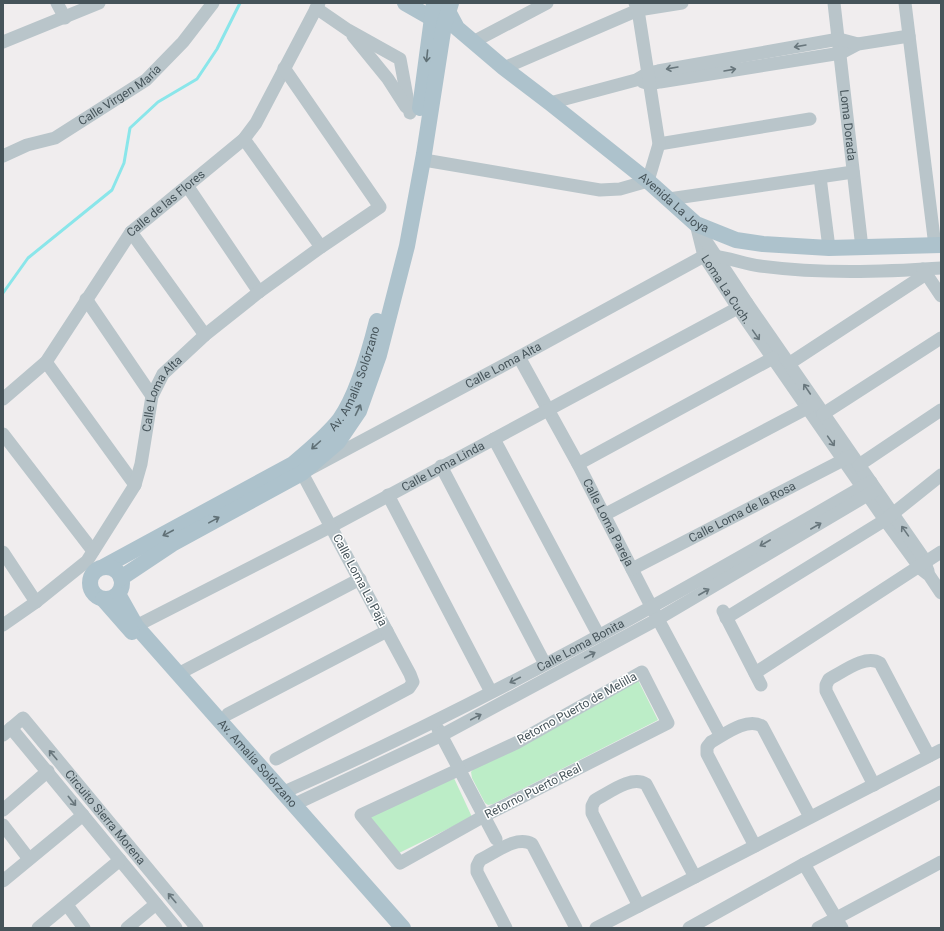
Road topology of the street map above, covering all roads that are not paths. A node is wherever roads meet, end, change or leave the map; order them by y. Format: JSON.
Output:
{"nodes":[{"id":1,"x":57,"y":3,"type":"edge"},
{"id":2,"x":99,"y":3,"type":"edge"},
{"id":3,"x":213,"y":3,"type":"edge"},
{"id":4,"x":405,"y":3,"type":"edge"},
{"id":5,"x":546,"y":3,"type":"edge"},
{"id":6,"x":682,"y":3,"type":"edge"},
{"id":7,"x":834,"y":3,"type":"edge"},
{"id":8,"x":905,"y":3,"type":"edge"},
{"id":9,"x":318,"y":6,"type":"edge"},
{"id":10,"x":637,"y":6,"type":"edge"},
{"id":11,"x":441,"y":12,"type":"edge"},
{"id":12,"x":65,"y":18,"type":"junction"},
{"id":13,"x":348,"y":30,"type":"junction"},
{"id":14,"x":909,"y":36,"type":"junction"},
{"id":15,"x":839,"y":39,"type":"junction"},
{"id":16,"x":3,"y":42,"type":"edge"},
{"id":17,"x":474,"y":42,"type":"junction"},
{"id":18,"x":858,"y":44,"type":"junction"},
{"id":19,"x":841,"y":53,"type":"junction"},
{"id":20,"x":284,"y":68,"type":"junction"},
{"id":21,"x":504,"y":68,"type":"junction"},
{"id":22,"x":649,"y":78,"type":"junction"},
{"id":23,"x":550,"y":102,"type":"junction"},
{"id":24,"x":810,"y":119,"type":"dead end"},
{"id":25,"x":244,"y":139,"type":"junction"},
{"id":26,"x":658,"y":144,"type":"junction"},
{"id":27,"x":3,"y":156,"type":"edge"},
{"id":28,"x":430,"y":161,"type":"dead end"},
{"id":29,"x":853,"y":172,"type":"junction"},
{"id":30,"x":820,"y":177,"type":"junction"},
{"id":31,"x":648,"y":181,"type":"junction"},
{"id":32,"x":188,"y":187,"type":"junction"},
{"id":33,"x":669,"y":199,"type":"junction"},
{"id":34,"x":696,"y":224,"type":"junction"},
{"id":35,"x":131,"y":232,"type":"junction"},
{"id":36,"x":938,"y":246,"type":"edge"},
{"id":37,"x":321,"y":247,"type":"junction"},
{"id":38,"x":829,"y":248,"type":"junction"},
{"id":39,"x":862,"y":248,"type":"junction"},
{"id":40,"x":710,"y":256,"type":"junction"},
{"id":41,"x":941,"y":268,"type":"edge"},
{"id":42,"x":924,"y":271,"type":"junction"},
{"id":43,"x":259,"y":292,"type":"junction"},
{"id":44,"x":941,"y":296,"type":"edge"},
{"id":45,"x":86,"y":299,"type":"junction"},
{"id":46,"x":742,"y":306,"type":"junction"},
{"id":47,"x":205,"y":335,"type":"junction"},
{"id":48,"x":941,"y":338,"type":"edge"},
{"id":49,"x":519,"y":357,"type":"junction"},
{"id":50,"x":772,"y":358,"type":"junction"},
{"id":51,"x":46,"y":362,"type":"junction"},
{"id":52,"x":790,"y":363,"type":"junction"},
{"id":53,"x":152,"y":396,"type":"junction"},
{"id":54,"x":3,"y":399,"type":"edge"},
{"id":55,"x":548,"y":409,"type":"junction"},
{"id":56,"x":816,"y":409,"type":"junction"},
{"id":57,"x":941,"y":410,"type":"edge"},
{"id":58,"x":3,"y":434,"type":"edge"},
{"id":59,"x":494,"y":439,"type":"junction"},
{"id":60,"x":852,"y":460,"type":"junction"},
{"id":61,"x":578,"y":464,"type":"junction"},
{"id":62,"x":441,"y":466,"type":"junction"},
{"id":63,"x":302,"y":473,"type":"junction"},
{"id":64,"x":941,"y":475,"type":"edge"},
{"id":65,"x":135,"y":485,"type":"junction"},
{"id":66,"x":870,"y":489,"type":"junction"},
{"id":67,"x":388,"y":495,"type":"junction"},
{"id":68,"x":604,"y":514,"type":"junction"},
{"id":69,"x":889,"y":517,"type":"junction"},
{"id":70,"x":332,"y":526,"type":"junction"},
{"id":71,"x":93,"y":551,"type":"junction"},
{"id":72,"x":3,"y":552,"type":"edge"},
{"id":73,"x":941,"y":552,"type":"edge"},
{"id":74,"x":105,"y":566,"type":"junction"},
{"id":75,"x":632,"y":569,"type":"junction"},
{"id":76,"x":925,"y":569,"type":"junction"},
{"id":77,"x":121,"y":578,"type":"junction"},
{"id":78,"x":360,"y":579,"type":"junction"},
{"id":79,"x":941,"y":593,"type":"edge"},
{"id":80,"x":118,"y":594,"type":"junction"},
{"id":81,"x":103,"y":599,"type":"junction"},
{"id":82,"x":36,"y":602,"type":"junction"},
{"id":83,"x":655,"y":613,"type":"junction"},
{"id":84,"x":3,"y":625,"type":"edge"},
{"id":85,"x":136,"y":626,"type":"junction"},
{"id":86,"x":387,"y":631,"type":"junction"},
{"id":87,"x":599,"y":636,"type":"junction"},
{"id":88,"x":545,"y":664,"type":"junction"},
{"id":89,"x":755,"y":673,"type":"junction"},
{"id":90,"x":178,"y":674,"type":"junction"},
{"id":91,"x":761,"y":685,"type":"dead end"},
{"id":92,"x":491,"y":692,"type":"junction"},
{"id":93,"x":228,"y":714,"type":"dead end"},
{"id":94,"x":435,"y":722,"type":"junction"},
{"id":95,"x":668,"y":723,"type":"joint"},
{"id":96,"x":718,"y":731,"type":"dead end"},
{"id":97,"x":7,"y":732,"type":"edge"},
{"id":98,"x":442,"y":735,"type":"junction"},
{"id":99,"x":941,"y":750,"type":"edge"},
{"id":100,"x":929,"y":756,"type":"junction"},
{"id":101,"x":276,"y":759,"type":"dead end"},
{"id":102,"x":459,"y":768,"type":"junction"},
{"id":103,"x":48,"y":772,"type":"junction"},
{"id":104,"x":874,"y":784,"type":"junction"},
{"id":105,"x":941,"y":792,"type":"edge"},
{"id":106,"x":288,"y":799,"type":"junction"},
{"id":107,"x":3,"y":810,"type":"edge"},
{"id":108,"x":83,"y":815,"type":"junction"},
{"id":109,"x":484,"y":816,"type":"junction"},
{"id":110,"x":810,"y":817,"type":"junction"},
{"id":111,"x":3,"y":825,"type":"edge"},
{"id":112,"x":496,"y":839,"type":"dead end"},
{"id":113,"x":755,"y":846,"type":"junction"},
{"id":114,"x":29,"y":859,"type":"junction"},
{"id":115,"x":120,"y":860,"type":"junction"},
{"id":116,"x":941,"y":862,"type":"edge"},
{"id":117,"x":804,"y":864,"type":"junction"},
{"id":118,"x":695,"y":877,"type":"junction"},
{"id":119,"x":3,"y":881,"type":"edge"},
{"id":120,"x":156,"y":904,"type":"junction"},
{"id":121,"x":67,"y":905,"type":"junction"},
{"id":122,"x":640,"y":906,"type":"junction"},
{"id":123,"x":839,"y":923,"type":"edge"},
{"id":124,"x":38,"y":928,"type":"edge"},
{"id":125,"x":84,"y":928,"type":"edge"},
{"id":126,"x":127,"y":928,"type":"edge"},
{"id":127,"x":176,"y":928,"type":"edge"},
{"id":128,"x":197,"y":928,"type":"edge"},
{"id":129,"x":392,"y":928,"type":"edge"},
{"id":130,"x":403,"y":928,"type":"edge"},
{"id":131,"x":506,"y":928,"type":"edge"},
{"id":132,"x":576,"y":928,"type":"edge"},
{"id":133,"x":596,"y":928,"type":"edge"},
{"id":134,"x":690,"y":928,"type":"edge"},
{"id":135,"x":818,"y":928,"type":"edge"}],
"edges":[{"from":1,"to":12,"type":"street"},
{"from":2,"to":12,"type":"street"},
{"from":3,"to":27,"type":"street","name":"Calle Virgen María"},
{"from":4,"to":11,"type":"main road","name":"Avenida La Joya"},
{"from":5,"to":17,"type":"street"},
{"from":6,"to":10,"type":"street"},
{"from":7,"to":15,"type":"street","name":"Loma Dorada"},
{"from":8,"to":14,"type":"street"},
{"from":9,"to":13,"type":"street"},
{"from":9,"to":20,"type":"street","name":"Calle de las Flores"},
{"from":10,"to":21,"type":"street"},
{"from":10,"to":22,"type":"street"},
{"from":11,"to":17,"type":"main road","name":"Avenida La Joya"},
{"from":63,"to":11,"type":"main road","name":"Av. Amalia Solórzano","one_way":true},
{"from":11,"to":74,"type":"main road","name":"Av. Amalia Solórzano","one_way":true},
{"from":12,"to":16,"type":"street"},
{"from":13,"to":13,"type":"street"},
{"from":14,"to":18,"type":"street"},
{"from":14,"to":36,"type":"street"},
{"from":15,"to":18,"type":"street"},
{"from":15,"to":19,"type":"street","name":"Loma Dorada"},
{"from":15,"to":22,"type":"street","one_way":true},
{"from":17,"to":21,"type":"main road","name":"Avenida La Joya"},
{"from":18,"to":19,"type":"street"},
{"from":22,"to":19,"type":"street","one_way":true},
{"from":19,"to":29,"type":"street","name":"Loma Dorada"},
{"from":20,"to":25,"type":"street","name":"Calle de las Flores"},
{"from":20,"to":37,"type":"street","name":"Calle Loma Alta"},
{"from":21,"to":23,"type":"main road","name":"Avenida La Joya"},
{"from":22,"to":23,"type":"street"},
{"from":22,"to":26,"type":"street"},
{"from":23,"to":31,"type":"main road","name":"Avenida La Joya"},
{"from":24,"to":26,"type":"street"},
{"from":25,"to":32,"type":"street","name":"Calle de las Flores"},
{"from":25,"to":37,"type":"street"},
{"from":26,"to":31,"type":"street"},
{"from":28,"to":31,"type":"street"},
{"from":29,"to":30,"type":"street"},
{"from":29,"to":39,"type":"street","name":"Loma Dorada"},
{"from":30,"to":33,"type":"street"},
{"from":30,"to":38,"type":"street"},
{"from":31,"to":33,"type":"main road","name":"Avenida La Joya"},
{"from":32,"to":35,"type":"street","name":"Calle de las Flores"},
{"from":32,"to":43,"type":"street"},
{"from":33,"to":34,"type":"main road","name":"Avenida La Joya"},
{"from":34,"to":38,"type":"main road","name":"Avenida La Joya"},
{"from":34,"to":40,"type":"street","name":"Loma La Cuch."},
{"from":35,"to":45,"type":"street","name":"Calle de las Flores"},
{"from":35,"to":47,"type":"street"},
{"from":36,"to":39,"type":"main road","name":"Avenida La Joya"},
{"from":37,"to":43,"type":"street","name":"Calle Loma Alta"},
{"from":38,"to":39,"type":"main road","name":"Avenida La Joya"},
{"from":40,"to":42,"type":"street"},
{"from":40,"to":46,"type":"street","name":"Loma La Cuch."},
{"from":40,"to":49,"type":"street","name":"Calle Loma Alta"},
{"from":41,"to":42,"type":"street"},
{"from":42,"to":44,"type":"street"},
{"from":42,"to":52,"type":"street"},
{"from":43,"to":47,"type":"street","name":"Calle Loma Alta"},
{"from":45,"to":51,"type":"street","name":"Calle de las Flores"},
{"from":45,"to":53,"type":"street"},
{"from":46,"to":50,"type":"street","name":"Loma La Cuch.","one_way":true},
{"from":46,"to":52,"type":"street","name":"Loma La Cuch."},
{"from":46,"to":55,"type":"street","name":"Calle Loma Linda"},
{"from":47,"to":53,"type":"street","name":"Calle Loma Alta"},
{"from":48,"to":56,"type":"street"},
{"from":49,"to":55,"type":"street","name":"Calle Loma Pareja"},
{"from":49,"to":63,"type":"street","name":"Calle Loma Alta"},
{"from":50,"to":56,"type":"street","name":"Loma La Cuch."},
{"from":50,"to":61,"type":"street"},
{"from":51,"to":54,"type":"street","name":"Calle de las Flores"},
{"from":51,"to":65,"type":"street"},
{"from":56,"to":52,"type":"street","name":"Loma La Cuch.","one_way":true},
{"from":53,"to":65,"type":"street","name":"Calle Loma Alta"},
{"from":55,"to":59,"type":"street","name":"Calle Loma Linda"},
{"from":55,"to":61,"type":"street","name":"Calle Loma Pareja"},
{"from":56,"to":60,"type":"street","name":"Loma La Cuch."},
{"from":56,"to":68,"type":"street"},
{"from":57,"to":60,"type":"street"},
{"from":58,"to":71,"type":"street"},
{"from":59,"to":62,"type":"street","name":"Calle Loma Linda"},
{"from":59,"to":87,"type":"street"},
{"from":60,"to":66,"type":"street","name":"Loma La Cuch."},
{"from":60,"to":75,"type":"street","name":"Calle Loma de la Rosa"},
{"from":61,"to":68,"type":"street","name":"Calle Loma Pareja"},
{"from":62,"to":67,"type":"street","name":"Calle Loma Linda"},
{"from":62,"to":88,"type":"street"},
{"from":63,"to":70,"type":"street","name":"Calle Loma La Paja"},
{"from":77,"to":63,"type":"main road","name":"Av. Amalia Solórzano","one_way":true},
{"from":64,"to":69,"type":"street"},
{"from":65,"to":71,"type":"street","name":"Calle Loma Alta"},
{"from":66,"to":69,"type":"street","name":"Loma La Cuch."},
{"from":66,"to":83,"type":"street","name":"Calle Loma Bonita"},
{"from":67,"to":70,"type":"street","name":"Calle Loma Linda"},
{"from":67,"to":92,"type":"street"},
{"from":68,"to":75,"type":"street","name":"Calle Loma Pareja"},
{"from":69,"to":76,"type":"street","name":"Loma La Cuch."},
{"from":69,"to":89,"type":"street"},
{"from":70,"to":78,"type":"street","name":"Calle Loma La Paja"},
{"from":70,"to":85,"type":"street","name":"Calle Loma Linda"},
{"from":71,"to":82,"type":"street","name":"Calle Loma Alta"},
{"from":72,"to":82,"type":"street"},
{"from":73,"to":76,"type":"street"},
{"from":74,"to":77,"type":"main road"},
{"from":74,"to":81,"type":"main road"},
{"from":75,"to":83,"type":"street","name":"Calle Loma Pareja"},
{"from":76,"to":79,"type":"street","name":"Loma La Cuch."},
{"from":76,"to":89,"type":"street"},
{"from":77,"to":80,"type":"main road"},
{"from":78,"to":86,"type":"street","name":"Calle Loma La Paja"},
{"from":78,"to":90,"type":"street"},
{"from":80,"to":81,"type":"main road"},
{"from":80,"to":85,"type":"main road","name":"Av. Amalia Solórzano"},
{"from":81,"to":129,"type":"main road","name":"Av. Amalia Solórzano"},
{"from":82,"to":84,"type":"street","name":"Calle Loma Alta"},
{"from":83,"to":87,"type":"street","name":"Calle Loma Bonita"},
{"from":83,"to":96,"type":"street","name":"Calle Loma Pareja"},
{"from":98,"to":83,"type":"street","name":"Calle Loma Bonita","one_way":true},
{"from":85,"to":90,"type":"main road","name":"Av. Amalia Solórzano"},
{"from":86,"to":93,"type":"street"},
{"from":86,"to":101,"type":"street","name":"Calle Loma La Paja"},
{"from":87,"to":88,"type":"street","name":"Calle Loma Bonita"},
{"from":88,"to":92,"type":"street","name":"Calle Loma Bonita","one_way":true},
{"from":89,"to":91,"type":"street"},
{"from":90,"to":106,"type":"main road","name":"Av. Amalia Solórzano"},
{"from":92,"to":94,"type":"street","name":"Calle Loma Bonita"},
{"from":94,"to":98,"type":"street"},
{"from":94,"to":106,"type":"street","name":"Calle Loma Bonita"},
{"from":95,"to":102,"type":"street","name":"Retorno Puerto de Melilla"},
{"from":95,"to":109,"type":"street","name":"Retorno Puerto Real"},
{"from":97,"to":103,"type":"street","name":"Circuito Sierra Morena"},
{"from":128,"to":97,"type":"street","name":"Circuito Sierra Morena","one_way":true},
{"from":98,"to":102,"type":"street"},
{"from":98,"to":106,"type":"street","name":"Calle Loma Bonita"},
{"from":99,"to":100,"type":"street"},
{"from":100,"to":104,"type":"street"},
{"from":100,"to":104,"type":"street"},
{"from":102,"to":109,"type":"street"},
{"from":102,"to":109,"type":"street","name":"Retorno Puerto Real"},
{"from":103,"to":107,"type":"street"},
{"from":103,"to":108,"type":"street","name":"Circuito Sierra Morena","one_way":true},
{"from":104,"to":110,"type":"street"},
{"from":105,"to":117,"type":"street"},
{"from":106,"to":130,"type":"main road","name":"Av. Amalia Solórzano"},
{"from":108,"to":114,"type":"street"},
{"from":108,"to":115,"type":"street","name":"Circuito Sierra Morena"},
{"from":109,"to":112,"type":"street"},
{"from":110,"to":113,"type":"street"},
{"from":110,"to":113,"type":"street"},
{"from":111,"to":114,"type":"street"},
{"from":113,"to":118,"type":"street"},
{"from":114,"to":119,"type":"street"},
{"from":115,"to":120,"type":"street","name":"Circuito Sierra Morena"},
{"from":115,"to":121,"type":"street"},
{"from":116,"to":123,"type":"street"},
{"from":117,"to":123,"type":"street"},
{"from":117,"to":134,"type":"street"},
{"from":118,"to":122,"type":"street"},
{"from":118,"to":122,"type":"street"},
{"from":120,"to":126,"type":"street"},
{"from":120,"to":127,"type":"street","name":"Circuito Sierra Morena"},
{"from":121,"to":124,"type":"street"},
{"from":121,"to":125,"type":"street"},
{"from":122,"to":133,"type":"street"},
{"from":123,"to":135,"type":"street"},
{"from":131,"to":132,"type":"street"}]}
